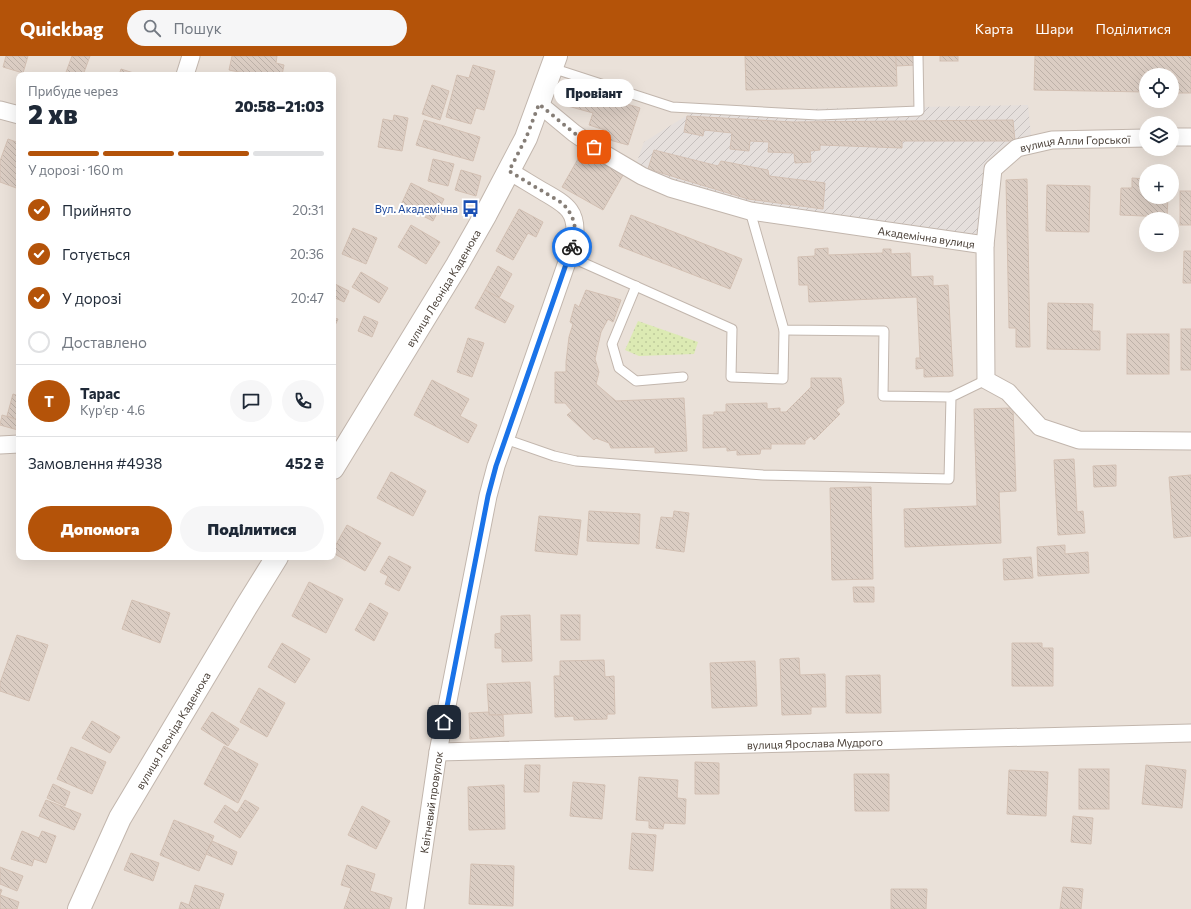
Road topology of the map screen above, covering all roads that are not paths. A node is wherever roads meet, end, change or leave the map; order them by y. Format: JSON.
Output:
{"nodes":[{"id":1,"x":192,"y":56,"type":"edge"},
{"id":2,"x":918,"y":56,"type":"edge"},
{"id":3,"x":554,"y":62,"type":"edge"},
{"id":4,"x":185,"y":72,"type":"edge"},
{"id":5,"x":539,"y":104,"type":"junction"},
{"id":6,"x":0,"y":110,"type":"edge"},
{"id":7,"x":16,"y":114,"type":"edge"},
{"id":8,"x":1191,"y":137,"type":"edge"},
{"id":9,"x":1139,"y":138,"type":"edge"},
{"id":10,"x":1179,"y":138,"type":"edge"},
{"id":11,"x":509,"y":171,"type":"junction"},
{"id":12,"x":750,"y":211,"type":"junction"},
{"id":13,"x":985,"y":245,"type":"junction"},
{"id":14,"x":568,"y":256,"type":"junction"},
{"id":15,"x":636,"y":286,"type":"junction"},
{"id":16,"x":784,"y":330,"type":"junction"},
{"id":17,"x":683,"y":378,"type":"dead end"},
{"id":18,"x":986,"y":380,"type":"junction"},
{"id":19,"x":951,"y":397,"type":"junction"},
{"id":20,"x":505,"y":439,"type":"junction"},
{"id":21,"x":1191,"y":441,"type":"edge"},
{"id":22,"x":0,"y":444,"type":"edge"},
{"id":23,"x":16,"y":444,"type":"edge"},
{"id":24,"x":336,"y":458,"type":"edge"},
{"id":25,"x":275,"y":560,"type":"edge"},
{"id":26,"x":1191,"y":733,"type":"edge"},
{"id":27,"x":438,"y":752,"type":"junction"},
{"id":28,"x":80,"y":909,"type":"edge"},
{"id":29,"x":415,"y":909,"type":"edge"}],
"edges":[{"from":1,"to":4,"type":"street"},
{"from":2,"to":3,"type":"lane"},
{"from":3,"to":5,"type":"street","name":"вулиця Леоніда Каденюка"},
{"from":5,"to":11,"type":"street","name":"вулиця Леоніда Каденюка"},
{"from":5,"to":12,"type":"street","name":"Академічна вулиця"},
{"from":6,"to":7,"type":"street"},
{"from":8,"to":10,"type":"street"},
{"from":9,"to":13,"type":"street","name":"вулиця Алли Горської"},
{"from":11,"to":14,"type":"street","name":"Квітневий провулок"},
{"from":11,"to":24,"type":"street","name":"вулиця Леоніда Каденюка"},
{"from":12,"to":13,"type":"street","name":"Академічна вулиця"},
{"from":12,"to":16,"type":"lane"},
{"from":13,"to":18,"type":"street","name":"Академічна вулиця"},
{"from":14,"to":15,"type":"lane"},
{"from":14,"to":20,"type":"street","name":"Квітневий провулок"},
{"from":15,"to":16,"type":"lane"},
{"from":15,"to":17,"type":"lane"},
{"from":16,"to":19,"type":"lane"},
{"from":18,"to":19,"type":"lane"},
{"from":18,"to":21,"type":"street"},
{"from":19,"to":20,"type":"lane"},
{"from":20,"to":27,"type":"street","name":"Квітневий провулок"},
{"from":22,"to":23,"type":"street"},
{"from":25,"to":28,"type":"street","name":"вулиця Леоніда Каденюка"},
{"from":26,"to":27,"type":"street","name":"вулиця Ярослава Мудрого"},
{"from":27,"to":29,"type":"street","name":"Квітневий провулок"}]}
